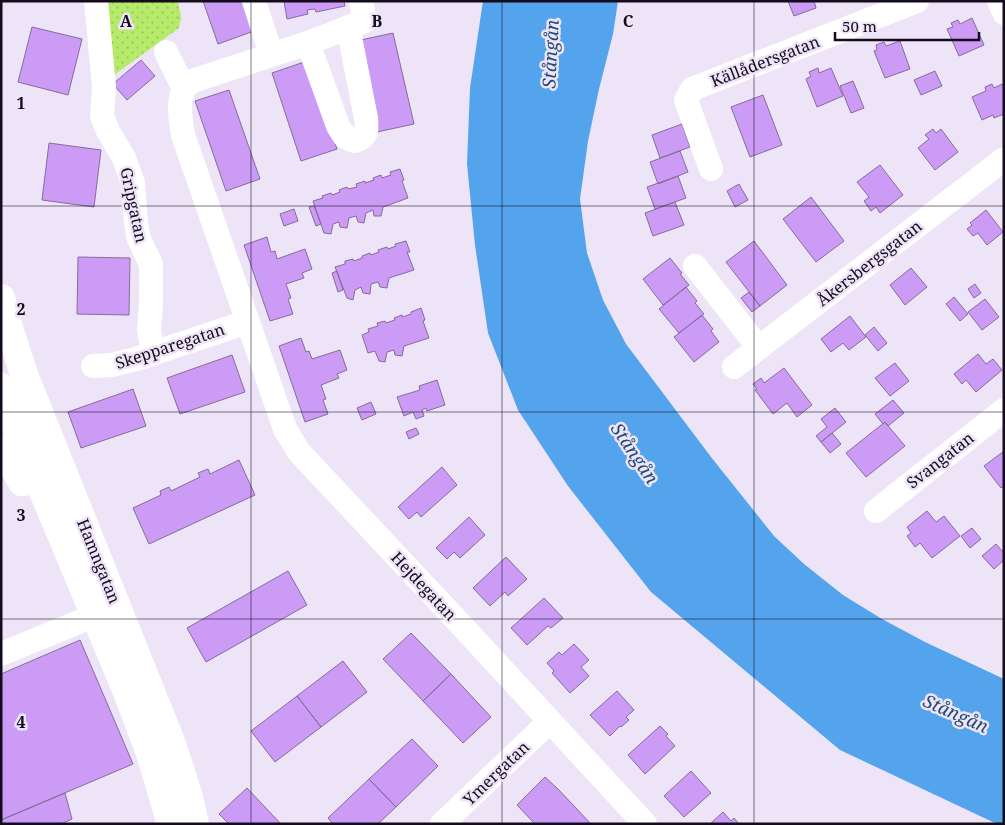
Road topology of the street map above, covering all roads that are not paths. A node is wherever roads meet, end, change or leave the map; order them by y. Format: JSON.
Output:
{"nodes":[{"id":1,"x":96,"y":1,"type":"edge"},
{"id":2,"x":254,"y":1,"type":"edge"},
{"id":3,"x":361,"y":1,"type":"edge"},
{"id":4,"x":917,"y":1,"type":"edge"},
{"id":5,"x":998,"y":1,"type":"edge"},
{"id":6,"x":1004,"y":13,"type":"edge"},
{"id":7,"x":348,"y":27,"type":"junction"},
{"id":8,"x":308,"y":43,"type":"junction"},
{"id":9,"x":166,"y":52,"type":"dead end"},
{"id":10,"x":272,"y":54,"type":"junction"},
{"id":11,"x":184,"y":89,"type":"junction"},
{"id":12,"x":1004,"y":159,"type":"edge"},
{"id":13,"x":711,"y":169,"type":"dead end"},
{"id":14,"x":695,"y":266,"type":"dead end"},
{"id":15,"x":1,"y":298,"type":"edge"},
{"id":16,"x":247,"y":322,"type":"junction"},
{"id":17,"x":759,"y":348,"type":"junction"},
{"id":18,"x":153,"y":353,"type":"junction"},
{"id":19,"x":93,"y":366,"type":"dead end"},
{"id":20,"x":734,"y":367,"type":"dead end"},
{"id":21,"x":1,"y":388,"type":"edge"},
{"id":22,"x":1004,"y":410,"type":"edge"},
{"id":23,"x":1,"y":446,"type":"edge"},
{"id":24,"x":30,"y":483,"type":"junction"},
{"id":25,"x":876,"y":511,"type":"dead end"},
{"id":26,"x":106,"y":611,"type":"junction"},
{"id":27,"x":1,"y":654,"type":"edge"},
{"id":28,"x":550,"y":721,"type":"junction"},
{"id":29,"x":171,"y":824,"type":"edge"},
{"id":30,"x":195,"y":824,"type":"edge"},
{"id":31,"x":442,"y":824,"type":"edge"},
{"id":32,"x":645,"y":824,"type":"edge"}],
"edges":[{"from":1,"to":18,"type":"street","name":"Gripgatan"},
{"from":2,"to":10,"type":"street"},
{"from":3,"to":7,"type":"street"},
{"from":4,"to":13,"type":"street","name":"Källådersgatan"},
{"from":5,"to":6,"type":"street"},
{"from":7,"to":8,"type":"street"},
{"from":7,"to":8,"type":"street"},
{"from":8,"to":10,"type":"street"},
{"from":9,"to":11,"type":"street"},
{"from":10,"to":11,"type":"street"},
{"from":11,"to":16,"type":"street"},
{"from":12,"to":17,"type":"street","name":"Åkersbergsgatan"},
{"from":14,"to":17,"type":"street"},
{"from":15,"to":26,"type":"main road","name":"Hamngatan"},
{"from":16,"to":18,"type":"street","name":"Skepparegatan"},
{"from":16,"to":28,"type":"street","name":"Hejdegatan"},
{"from":17,"to":20,"type":"street","name":"Åkersbergsgatan"},
{"from":18,"to":19,"type":"street","name":"Skepparegatan"},
{"from":21,"to":24,"type":"main road","name":"Hamngatan"},
{"from":22,"to":25,"type":"street","name":"Svangatan"},
{"from":23,"to":24,"type":"street"},
{"from":24,"to":26,"type":"main road","name":"Hamngatan"},
{"from":26,"to":27,"type":"street"},
{"from":26,"to":29,"type":"main road","name":"Hamngatan"},
{"from":26,"to":30,"type":"main road","name":"Hamngatan"},
{"from":28,"to":31,"type":"street","name":"Ymergatan"},
{"from":28,"to":32,"type":"street","name":"Hejdegatan"}]}
